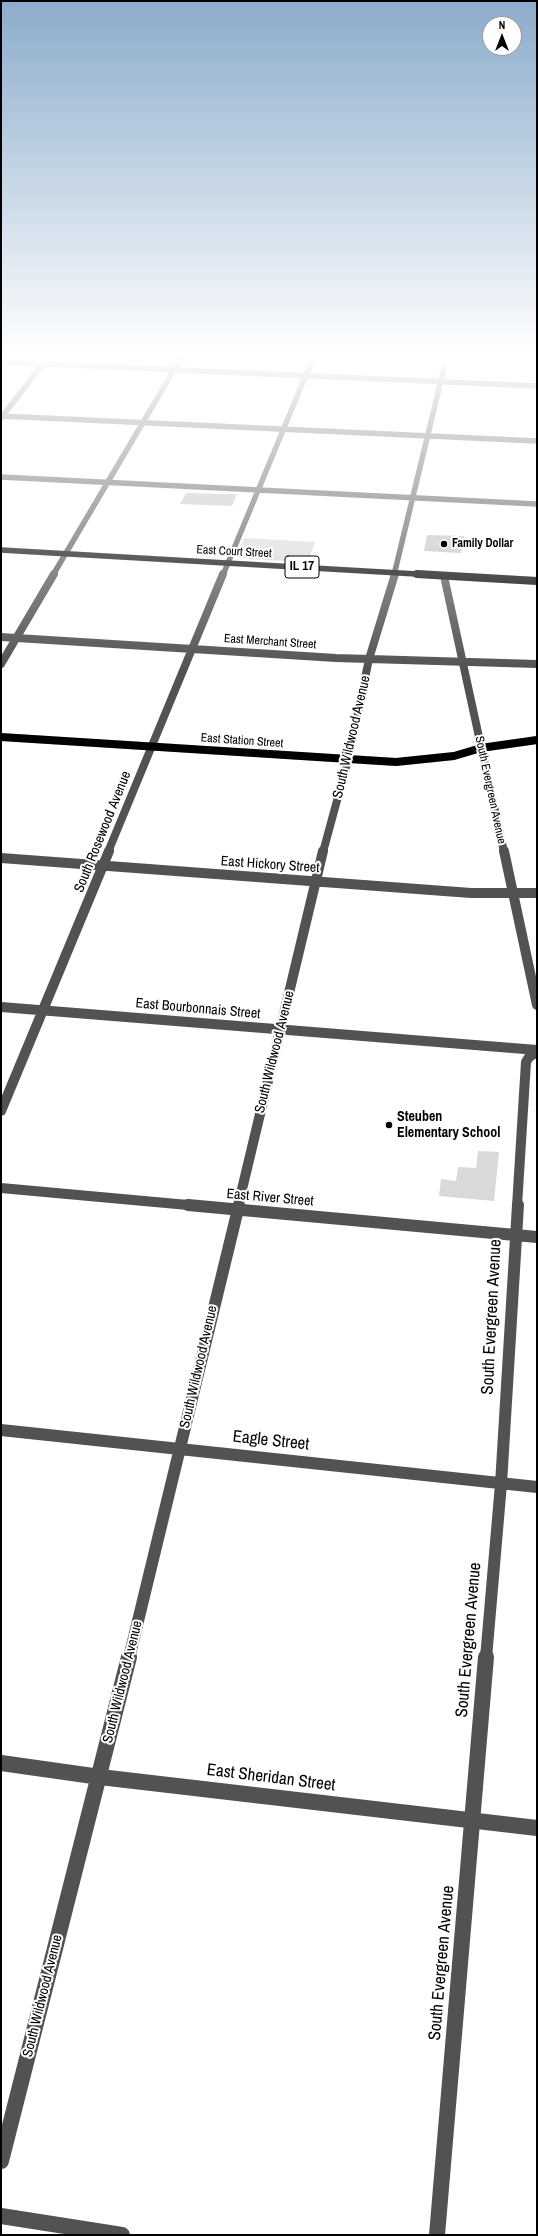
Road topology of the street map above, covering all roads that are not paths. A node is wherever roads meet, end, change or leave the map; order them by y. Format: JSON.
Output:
{"nodes":[{"id":1,"x":119,"y":462,"type":"edge"},
{"id":2,"x":269,"y":462,"type":"edge"},
{"id":3,"x":421,"y":462,"type":"edge"},
{"id":4,"x":1,"y":477,"type":"edge"},
{"id":5,"x":108,"y":482,"type":"junction"},
{"id":6,"x":259,"y":490,"type":"junction"},
{"id":7,"x":412,"y":498,"type":"junction"},
{"id":8,"x":537,"y":504,"type":"edge"},
{"id":9,"x":1,"y":550,"type":"edge"},
{"id":10,"x":66,"y":553,"type":"junction"},
{"id":11,"x":228,"y":563,"type":"junction"},
{"id":12,"x":395,"y":573,"type":"junction"},
{"id":13,"x":444,"y":576,"type":"junction"},
{"id":14,"x":537,"y":581,"type":"edge"},
{"id":15,"x":1,"y":637,"type":"edge"},
{"id":16,"x":16,"y":638,"type":"junction"},
{"id":17,"x":193,"y":649,"type":"junction"},
{"id":18,"x":369,"y":659,"type":"junction"},
{"id":19,"x":1,"y":664,"type":"edge"},
{"id":20,"x":463,"y":664,"type":"junction"},
{"id":21,"x":537,"y":664,"type":"edge"},
{"id":22,"x":1,"y":737,"type":"edge"},
{"id":23,"x":537,"y":740,"type":"edge"},
{"id":24,"x":152,"y":747,"type":"junction"},
{"id":25,"x":481,"y":748,"type":"junction"},
{"id":26,"x":348,"y":760,"type":"junction"},
{"id":27,"x":1,"y":858,"type":"edge"},
{"id":28,"x":103,"y":866,"type":"junction"},
{"id":29,"x":315,"y":881,"type":"junction"},
{"id":30,"x":537,"y":893,"type":"edge"},
{"id":31,"x":512,"y":894,"type":"junction"},
{"id":32,"x":537,"y":1005,"type":"edge"},
{"id":33,"x":1,"y":1007,"type":"edge"},
{"id":34,"x":43,"y":1010,"type":"junction"},
{"id":35,"x":281,"y":1030,"type":"junction"},
{"id":36,"x":537,"y":1051,"type":"edge"},
{"id":37,"x":1,"y":1111,"type":"edge"},
{"id":38,"x":1,"y":1188,"type":"edge"},
{"id":39,"x":236,"y":1209,"type":"junction"},
{"id":40,"x":515,"y":1235,"type":"junction"},
{"id":41,"x":537,"y":1237,"type":"edge"},
{"id":42,"x":1,"y":1430,"type":"edge"},
{"id":43,"x":180,"y":1448,"type":"junction"},
{"id":44,"x":500,"y":1484,"type":"junction"},
{"id":45,"x":537,"y":1487,"type":"edge"},
{"id":46,"x":1,"y":1763,"type":"edge"},
{"id":47,"x":100,"y":1777,"type":"junction"},
{"id":48,"x":472,"y":1819,"type":"junction"},
{"id":49,"x":537,"y":1828,"type":"edge"},
{"id":50,"x":1,"y":2161,"type":"edge"},
{"id":51,"x":1,"y":2216,"type":"edge"},
{"id":52,"x":122,"y":2235,"type":"edge"},
{"id":53,"x":437,"y":2235,"type":"edge"}],
"edges":[{"from":1,"to":5,"type":"street"},
{"from":2,"to":6,"type":"street","name":"South Rosewood Avenue"},
{"from":3,"to":7,"type":"street","name":"South Wildwood Avenue"},
{"from":4,"to":5,"type":"street"},
{"from":5,"to":6,"type":"street"},
{"from":5,"to":10,"type":"street"},
{"from":6,"to":7,"type":"street"},
{"from":6,"to":11,"type":"street","name":"South Rosewood Avenue"},
{"from":7,"to":8,"type":"street"},
{"from":7,"to":12,"type":"street","name":"South Wildwood Avenue"},
{"from":9,"to":10,"type":"main road","name":"East Court Street","number":"IL 17"},
{"from":10,"to":11,"type":"main road","name":"East Court Street","number":"IL 17"},
{"from":10,"to":16,"type":"street"},
{"from":11,"to":12,"type":"main road","name":"East Court Street","number":"IL 17"},
{"from":11,"to":17,"type":"street","name":"South Rosewood Avenue"},
{"from":12,"to":13,"type":"main road","name":"East Court Street","number":"IL 17"},
{"from":12,"to":18,"type":"street","name":"South Wildwood Avenue"},
{"from":13,"to":14,"type":"main road","name":"East Court Street","number":"IL 17"},
{"from":13,"to":20,"type":"street","name":"South Evergreen Avenue"},
{"from":15,"to":16,"type":"street","name":"East Merchant Street"},
{"from":16,"to":17,"type":"street","name":"East Merchant Street"},
{"from":16,"to":19,"type":"street"},
{"from":17,"to":18,"type":"street","name":"East Merchant Street"},
{"from":17,"to":24,"type":"street","name":"South Rosewood Avenue"},
{"from":18,"to":20,"type":"street","name":"East Merchant Street"},
{"from":18,"to":26,"type":"street","name":"South Wildwood Avenue"},
{"from":20,"to":21,"type":"street","name":"East Merchant Street"},
{"from":20,"to":25,"type":"street","name":"South Evergreen Avenue"},
{"from":22,"to":24,"type":"main road","name":"East Station Street"},
{"from":23,"to":25,"type":"main road","name":"East Station Street"},
{"from":24,"to":26,"type":"main road","name":"East Station Street"},
{"from":24,"to":28,"type":"street","name":"South Rosewood Avenue"},
{"from":25,"to":26,"type":"main road","name":"East Station Street"},
{"from":25,"to":31,"type":"street","name":"South Evergreen Avenue"},
{"from":26,"to":29,"type":"street","name":"South Wildwood Avenue"},
{"from":27,"to":28,"type":"street","name":"East Hickory Street"},
{"from":28,"to":29,"type":"street","name":"East Hickory Street"},
{"from":28,"to":34,"type":"street","name":"South Rosewood Avenue"},
{"from":29,"to":31,"type":"street","name":"East Hickory Street"},
{"from":29,"to":35,"type":"street","name":"South Wildwood Avenue"},
{"from":30,"to":31,"type":"street","name":"East Hickory Street"},
{"from":31,"to":32,"type":"street","name":"South Evergreen Avenue"},
{"from":33,"to":34,"type":"street","name":"East Bourbonnais Street"},
{"from":34,"to":35,"type":"street","name":"East Bourbonnais Street"},
{"from":34,"to":37,"type":"street","name":"South Rosewood Avenue"},
{"from":35,"to":36,"type":"street","name":"East Bourbonnais Street"},
{"from":35,"to":39,"type":"street","name":"South Wildwood Avenue"},
{"from":36,"to":40,"type":"street","name":"South Evergreen Avenue"},
{"from":38,"to":39,"type":"street","name":"East River Street"},
{"from":39,"to":40,"type":"street","name":"East River Street"},
{"from":39,"to":43,"type":"street","name":"South Wildwood Avenue"},
{"from":40,"to":41,"type":"street","name":"East River Street"},
{"from":40,"to":44,"type":"street","name":"South Evergreen Avenue"},
{"from":42,"to":43,"type":"street","name":"Eagle Street"},
{"from":43,"to":44,"type":"street","name":"Eagle Street"},
{"from":43,"to":47,"type":"street","name":"South Wildwood Avenue"},
{"from":44,"to":45,"type":"street","name":"Eagle Street"},
{"from":44,"to":48,"type":"street","name":"South Evergreen Avenue"},
{"from":46,"to":47,"type":"street","name":"East Sheridan Street"},
{"from":47,"to":48,"type":"street","name":"East Sheridan Street"},
{"from":47,"to":50,"type":"street","name":"South Wildwood Avenue"},
{"from":48,"to":49,"type":"street","name":"East Sheridan Street"},
{"from":48,"to":53,"type":"street","name":"South Evergreen Avenue"},
{"from":51,"to":52,"type":"street"}]}
